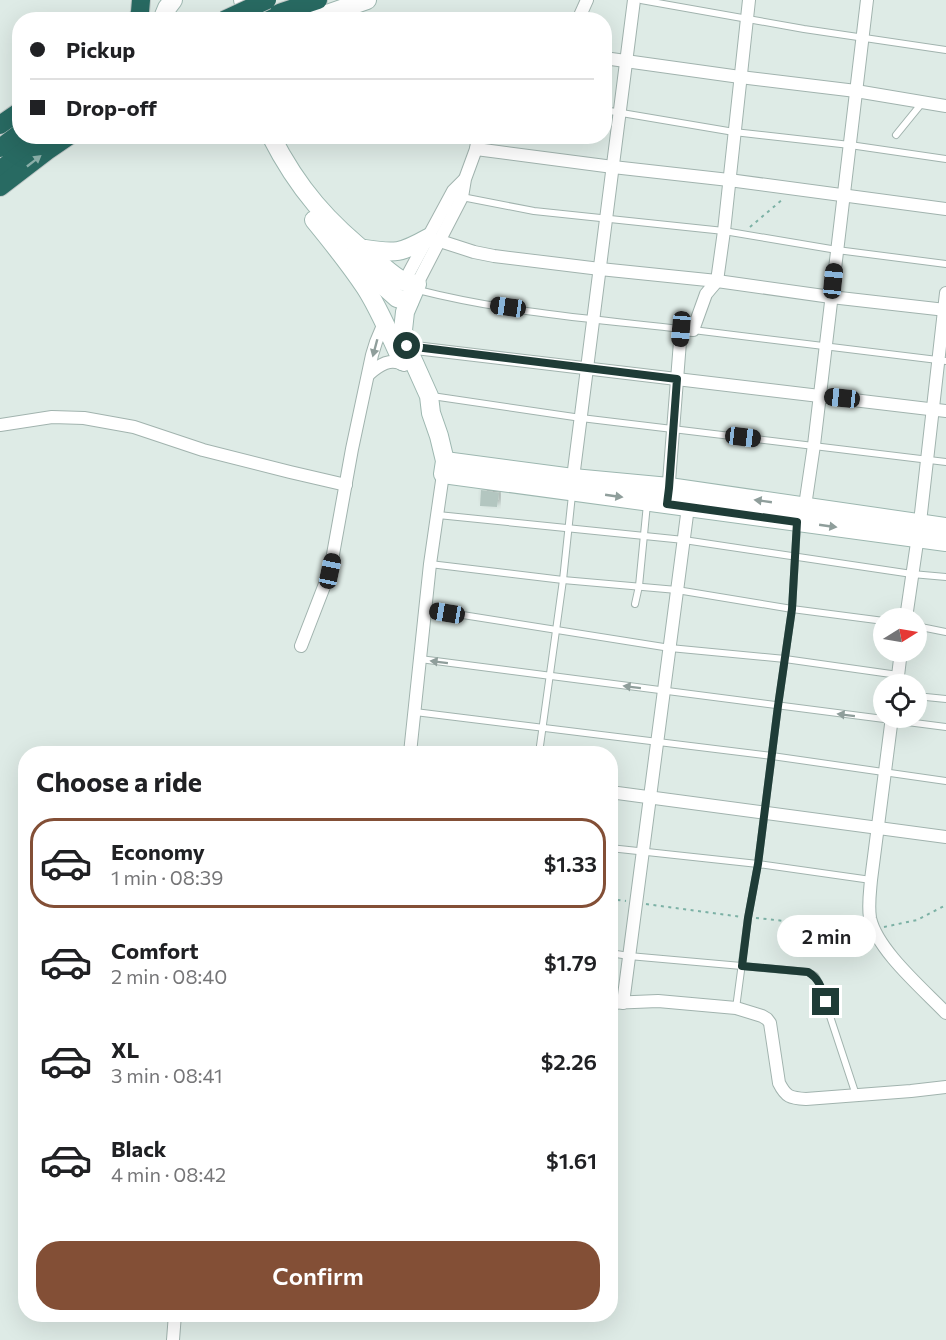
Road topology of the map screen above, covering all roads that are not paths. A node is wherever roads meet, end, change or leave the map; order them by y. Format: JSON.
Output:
{"nodes":[{"id":1,"x":267,"y":0,"type":"edge"},
{"id":2,"x":318,"y":0,"type":"edge"},
{"id":3,"x":367,"y":0,"type":"edge"},
{"id":4,"x":634,"y":0,"type":"edge"},
{"id":5,"x":641,"y":0,"type":"edge"},
{"id":6,"x":749,"y":0,"type":"edge"},
{"id":7,"x":867,"y":0,"type":"edge"},
{"id":8,"x":241,"y":12,"type":"edge"},
{"id":9,"x":282,"y":12,"type":"edge"},
{"id":10,"x":333,"y":12,"type":"edge"},
{"id":11,"x":747,"y":20,"type":"junction"},
{"id":12,"x":862,"y":38,"type":"junction"},
{"id":13,"x":946,"y":50,"type":"edge"},
{"id":14,"x":612,"y":59,"type":"edge"},
{"id":15,"x":626,"y":61,"type":"junction"},
{"id":16,"x":740,"y":77,"type":"junction"},
{"id":17,"x":856,"y":91,"type":"junction"},
{"id":18,"x":923,"y":103,"type":"junction"},
{"id":19,"x":946,"y":106,"type":"edge"},
{"id":20,"x":612,"y":111,"type":"edge"},
{"id":21,"x":620,"y":112,"type":"junction"},
{"id":22,"x":734,"y":132,"type":"junction"},
{"id":23,"x":896,"y":135,"type":"dead end"},
{"id":24,"x":33,"y":144,"type":"edge"},
{"id":25,"x":57,"y":144,"type":"edge"},
{"id":26,"x":263,"y":144,"type":"edge"},
{"id":27,"x":275,"y":144,"type":"edge"},
{"id":28,"x":477,"y":144,"type":"edge"},
{"id":29,"x":483,"y":144,"type":"edge"},
{"id":30,"x":849,"y":145,"type":"junction"},
{"id":31,"x":946,"y":159,"type":"edge"},
{"id":32,"x":613,"y":167,"type":"junction"},
{"id":33,"x":0,"y":170,"type":"edge"},
{"id":34,"x":465,"y":179,"type":"junction"},
{"id":35,"x":729,"y":180,"type":"junction"},
{"id":36,"x":0,"y":187,"type":"edge"},
{"id":37,"x":843,"y":196,"type":"junction"},
{"id":38,"x":462,"y":197,"type":"junction"},
{"id":39,"x":946,"y":209,"type":"edge"},
{"id":40,"x":607,"y":217,"type":"junction"},
{"id":41,"x":724,"y":231,"type":"junction"},
{"id":42,"x":434,"y":239,"type":"junction"},
{"id":43,"x":334,"y":242,"type":"junction"},
{"id":44,"x":361,"y":248,"type":"junction"},
{"id":45,"x":837,"y":250,"type":"junction"},
{"id":46,"x":946,"y":264,"type":"edge"},
{"id":47,"x":600,"y":269,"type":"junction"},
{"id":48,"x":717,"y":281,"type":"junction"},
{"id":49,"x":408,"y":291,"type":"junction"},
{"id":50,"x":946,"y":293,"type":"edge"},
{"id":51,"x":831,"y":297,"type":"junction"},
{"id":52,"x":945,"y":309,"type":"edge"},
{"id":53,"x":594,"y":319,"type":"junction"},
{"id":54,"x":384,"y":323,"type":"junction"},
{"id":55,"x":687,"y":330,"type":"junction"},
{"id":56,"x":825,"y":345,"type":"junction"},
{"id":57,"x":407,"y":346,"type":"junction"},
{"id":58,"x":942,"y":361,"type":"edge"},
{"id":59,"x":404,"y":365,"type":"junction"},
{"id":60,"x":587,"y":368,"type":"junction"},
{"id":61,"x":369,"y":374,"type":"junction"},
{"id":62,"x":677,"y":379,"type":"junction"},
{"id":63,"x":819,"y":396,"type":"junction"},
{"id":64,"x":430,"y":404,"type":"junction"},
{"id":65,"x":932,"y":409,"type":"junction"},
{"id":66,"x":946,"y":411,"type":"edge"},
{"id":67,"x":581,"y":418,"type":"junction"},
{"id":68,"x":0,"y":425,"type":"edge"},
{"id":69,"x":673,"y":429,"type":"junction"},
{"id":70,"x":814,"y":445,"type":"junction"},
{"id":71,"x":926,"y":459,"type":"junction"},
{"id":72,"x":946,"y":462,"type":"edge"},
{"id":73,"x":444,"y":467,"type":"junction"},
{"id":74,"x":573,"y":484,"type":"junction"},
{"id":75,"x":346,"y":485,"type":"junction"},
{"id":76,"x":668,"y":496,"type":"junction"},
{"id":77,"x":647,"y":501,"type":"junction"},
{"id":78,"x":688,"y":507,"type":"junction"},
{"id":79,"x":801,"y":514,"type":"junction"},
{"id":80,"x":437,"y":515,"type":"junction"},
{"id":81,"x":946,"y":527,"type":"edge"},
{"id":82,"x":569,"y":528,"type":"junction"},
{"id":83,"x":918,"y":530,"type":"junction"},
{"id":84,"x":644,"y":536,"type":"junction"},
{"id":85,"x":684,"y":540,"type":"junction"},
{"id":86,"x":946,"y":542,"type":"edge"},
{"id":87,"x":796,"y":556,"type":"junction"},
{"id":88,"x":430,"y":564,"type":"junction"},
{"id":89,"x":912,"y":574,"type":"junction"},
{"id":90,"x":946,"y":578,"type":"edge"},
{"id":91,"x":563,"y":580,"type":"junction"},
{"id":92,"x":639,"y":586,"type":"junction"},
{"id":93,"x":677,"y":590,"type":"junction"},
{"id":94,"x":635,"y":604,"type":"dead end"},
{"id":95,"x":907,"y":608,"type":"edge"},
{"id":96,"x":425,"y":609,"type":"junction"},
{"id":97,"x":792,"y":609,"type":"junction"},
{"id":98,"x":873,"y":620,"type":"edge"},
{"id":99,"x":927,"y":628,"type":"edge"},
{"id":100,"x":555,"y":630,"type":"junction"},
{"id":101,"x":946,"y":632,"type":"edge"},
{"id":102,"x":301,"y":646,"type":"dead end"},
{"id":103,"x":670,"y":648,"type":"junction"},
{"id":104,"x":420,"y":659,"type":"junction"},
{"id":105,"x":784,"y":659,"type":"junction"},
{"id":106,"x":873,"y":675,"type":"edge"},
{"id":107,"x":549,"y":676,"type":"junction"},
{"id":108,"x":664,"y":691,"type":"junction"},
{"id":109,"x":927,"y":697,"type":"edge"},
{"id":110,"x":946,"y":699,"type":"edge"},
{"id":111,"x":778,"y":706,"type":"junction"},
{"id":112,"x":414,"y":712,"type":"junction"},
{"id":113,"x":873,"y":717,"type":"edge"},
{"id":114,"x":927,"y":724,"type":"edge"},
{"id":115,"x":946,"y":727,"type":"edge"},
{"id":116,"x":543,"y":728,"type":"junction"},
{"id":117,"x":891,"y":728,"type":"edge"},
{"id":118,"x":657,"y":742,"type":"junction"},
{"id":119,"x":411,"y":746,"type":"edge"},
{"id":120,"x":540,"y":746,"type":"edge"},
{"id":121,"x":772,"y":756,"type":"junction"},
{"id":122,"x":885,"y":772,"type":"junction"},
{"id":123,"x":946,"y":781,"type":"edge"},
{"id":124,"x":618,"y":793,"type":"edge"},
{"id":125,"x":650,"y":797,"type":"junction"},
{"id":126,"x":765,"y":813,"type":"junction"},
{"id":127,"x":878,"y":828,"type":"junction"},
{"id":128,"x":946,"y":837,"type":"edge"},
{"id":129,"x":618,"y":849,"type":"edge"},
{"id":130,"x":643,"y":852,"type":"junction"},
{"id":131,"x":758,"y":864,"type":"junction"},
{"id":132,"x":871,"y":880,"type":"junction"},
{"id":133,"x":618,"y":954,"type":"edge"},
{"id":134,"x":629,"y":956,"type":"junction"},
{"id":135,"x":742,"y":966,"type":"junction"},
{"id":136,"x":618,"y":999,"type":"edge"},
{"id":137,"x":618,"y":1003,"type":"edge"},
{"id":138,"x":735,"y":1008,"type":"junction"},
{"id":139,"x":946,"y":1013,"type":"edge"},
{"id":140,"x":946,"y":1087,"type":"edge"},
{"id":141,"x":856,"y":1095,"type":"junction"},
{"id":142,"x":174,"y":1322,"type":"edge"},
{"id":143,"x":173,"y":1340,"type":"edge"}],
"edges":[{"from":1,"to":8,"type":"highway","bridge":true},
{"from":2,"to":9,"type":"highway"},
{"from":3,"to":10,"type":"street"},
{"from":4,"to":15,"type":"street"},
{"from":5,"to":11,"type":"lane"},
{"from":6,"to":11,"type":"street"},
{"from":7,"to":12,"type":"street"},
{"from":11,"to":12,"type":"lane"},
{"from":11,"to":16,"type":"street"},
{"from":12,"to":13,"type":"lane"},
{"from":12,"to":17,"type":"street"},
{"from":14,"to":15,"type":"street"},
{"from":15,"to":16,"type":"street"},
{"from":15,"to":21,"type":"street"},
{"from":16,"to":17,"type":"street"},
{"from":16,"to":22,"type":"street"},
{"from":17,"to":18,"type":"street"},
{"from":17,"to":30,"type":"street"},
{"from":18,"to":19,"type":"street"},
{"from":18,"to":23,"type":"lane"},
{"from":20,"to":21,"type":"lane"},
{"from":21,"to":22,"type":"lane"},
{"from":21,"to":32,"type":"street"},
{"from":22,"to":30,"type":"lane"},
{"from":22,"to":35,"type":"street"},
{"from":24,"to":33,"type":"highway"},
{"from":36,"to":25,"type":"highway","one_way":true},
{"from":26,"to":43,"type":"street"},
{"from":27,"to":44,"type":"street"},
{"from":28,"to":34,"type":"street"},
{"from":29,"to":32,"type":"street"},
{"from":30,"to":31,"type":"lane"},
{"from":30,"to":37,"type":"street"},
{"from":32,"to":35,"type":"street"},
{"from":32,"to":40,"type":"street"},
{"from":34,"to":38,"type":"street"},
{"from":34,"to":42,"type":"street"},
{"from":35,"to":37,"type":"street"},
{"from":35,"to":41,"type":"street"},
{"from":37,"to":39,"type":"street"},
{"from":37,"to":45,"type":"street"},
{"from":38,"to":40,"type":"lane"},
{"from":38,"to":42,"type":"street"},
{"from":40,"to":41,"type":"lane"},
{"from":40,"to":47,"type":"street"},
{"from":41,"to":45,"type":"lane"},
{"from":41,"to":48,"type":"street"},
{"from":42,"to":44,"type":"street"},
{"from":42,"to":47,"type":"street"},
{"from":42,"to":49,"type":"street"},
{"from":43,"to":49,"type":"street"},
{"from":43,"to":54,"type":"street"},
{"from":44,"to":49,"type":"street"},
{"from":45,"to":46,"type":"lane"},
{"from":45,"to":51,"type":"street"},
{"from":47,"to":48,"type":"street"},
{"from":47,"to":53,"type":"street"},
{"from":48,"to":51,"type":"street"},
{"from":48,"to":55,"type":"street"},
{"from":49,"to":53,"type":"lane"},
{"from":49,"to":54,"type":"street"},
{"from":49,"to":57,"type":"street"},
{"from":50,"to":52,"type":"street"},
{"from":51,"to":52,"type":"street"},
{"from":51,"to":56,"type":"street"},
{"from":52,"to":58,"type":"street"},
{"from":53,"to":55,"type":"lane"},
{"from":53,"to":60,"type":"street"},
{"from":54,"to":59,"type":"street"},
{"from":54,"to":61,"type":"street","one_way":true},
{"from":55,"to":56,"type":"lane"},
{"from":55,"to":62,"type":"street"},
{"from":56,"to":58,"type":"lane"},
{"from":56,"to":63,"type":"street"},
{"from":57,"to":60,"type":"street"},
{"from":57,"to":64,"type":"street"},
{"from":58,"to":65,"type":"street"},
{"from":59,"to":61,"type":"street"},
{"from":59,"to":64,"type":"street"},
{"from":60,"to":62,"type":"street"},
{"from":60,"to":67,"type":"street"},
{"from":61,"to":75,"type":"street"},
{"from":62,"to":63,"type":"street"},
{"from":62,"to":69,"type":"street"},
{"from":63,"to":65,"type":"street"},
{"from":63,"to":70,"type":"street"},
{"from":64,"to":67,"type":"lane"},
{"from":64,"to":73,"type":"street"},
{"from":65,"to":66,"type":"street"},
{"from":65,"to":71,"type":"street"},
{"from":67,"to":69,"type":"lane"},
{"from":67,"to":74,"type":"street"},
{"from":68,"to":75,"type":"street"},
{"from":69,"to":70,"type":"lane"},
{"from":69,"to":76,"type":"street"},
{"from":70,"to":71,"type":"lane"},
{"from":70,"to":79,"type":"street"},
{"from":71,"to":72,"type":"lane"},
{"from":71,"to":83,"type":"street"},
{"from":73,"to":74,"type":"street"},
{"from":73,"to":80,"type":"street"},
{"from":74,"to":76,"type":"street"},
{"from":74,"to":77,"type":"street","one_way":true},
{"from":74,"to":82,"type":"lane"},
{"from":75,"to":102,"type":"street"},
{"from":76,"to":77,"type":"street"},
{"from":76,"to":78,"type":"street"},
{"from":79,"to":76,"type":"street","one_way":true},
{"from":77,"to":84,"type":"lane"},
{"from":78,"to":79,"type":"street"},
{"from":78,"to":85,"type":"street"},
{"from":79,"to":83,"type":"street"},
{"from":79,"to":87,"type":"lane"},
{"from":80,"to":82,"type":"lane"},
{"from":80,"to":88,"type":"street"},
{"from":81,"to":83,"type":"street"},
{"from":82,"to":84,"type":"lane"},
{"from":82,"to":91,"type":"lane"},
{"from":83,"to":86,"type":"street"},
{"from":83,"to":89,"type":"street"},
{"from":84,"to":85,"type":"lane"},
{"from":84,"to":92,"type":"lane"},
{"from":85,"to":87,"type":"lane"},
{"from":85,"to":93,"type":"street"},
{"from":87,"to":89,"type":"lane"},
{"from":87,"to":97,"type":"lane"},
{"from":88,"to":91,"type":"lane"},
{"from":88,"to":96,"type":"street"},
{"from":89,"to":90,"type":"lane"},
{"from":89,"to":95,"type":"street"},
{"from":91,"to":92,"type":"lane"},
{"from":91,"to":100,"type":"lane"},
{"from":92,"to":93,"type":"lane"},
{"from":92,"to":94,"type":"lane"},
{"from":93,"to":97,"type":"lane"},
{"from":93,"to":103,"type":"street"},
{"from":96,"to":100,"type":"lane"},
{"from":96,"to":104,"type":"street"},
{"from":97,"to":98,"type":"lane"},
{"from":97,"to":105,"type":"lane"},
{"from":99,"to":101,"type":"lane"},
{"from":100,"to":103,"type":"lane"},
{"from":100,"to":107,"type":"lane"},
{"from":103,"to":105,"type":"lane"},
{"from":103,"to":108,"type":"street"},
{"from":107,"to":104,"type":"lane","one_way":true},
{"from":104,"to":112,"type":"street"},
{"from":105,"to":106,"type":"lane"},
{"from":105,"to":111,"type":"lane"},
{"from":108,"to":107,"type":"lane","one_way":true},
{"from":107,"to":116,"type":"lane"},
{"from":108,"to":111,"type":"lane"},
{"from":108,"to":118,"type":"street"},
{"from":109,"to":110,"type":"lane"},
{"from":113,"to":111,"type":"lane","one_way":true},
{"from":111,"to":121,"type":"lane"},
{"from":112,"to":116,"type":"lane"},
{"from":112,"to":119,"type":"street"},
{"from":114,"to":115,"type":"lane"},
{"from":116,"to":118,"type":"lane"},
{"from":116,"to":120,"type":"lane"},
{"from":117,"to":122,"type":"street"},
{"from":118,"to":121,"type":"lane"},
{"from":118,"to":125,"type":"street"},
{"from":121,"to":122,"type":"lane"},
{"from":121,"to":126,"type":"lane"},
{"from":122,"to":123,"type":"lane"},
{"from":122,"to":127,"type":"street"},
{"from":124,"to":125,"type":"street"},
{"from":125,"to":126,"type":"street"},
{"from":125,"to":130,"type":"street"},
{"from":126,"to":127,"type":"street"},
{"from":126,"to":131,"type":"lane"},
{"from":127,"to":128,"type":"street"},
{"from":127,"to":132,"type":"street"},
{"from":129,"to":130,"type":"lane"},
{"from":130,"to":131,"type":"lane"},
{"from":130,"to":134,"type":"street"},
{"from":131,"to":132,"type":"lane"},
{"from":131,"to":135,"type":"lane"},
{"from":132,"to":139,"type":"street"},
{"from":133,"to":134,"type":"lane"},
{"from":134,"to":135,"type":"lane"},
{"from":134,"to":136,"type":"street"},
{"from":135,"to":138,"type":"lane"},
{"from":135,"to":141,"type":"lane"},
{"from":137,"to":138,"type":"street"},
{"from":138,"to":141,"type":"street"},
{"from":140,"to":141,"type":"street"},
{"from":142,"to":143,"type":"street"}]}
